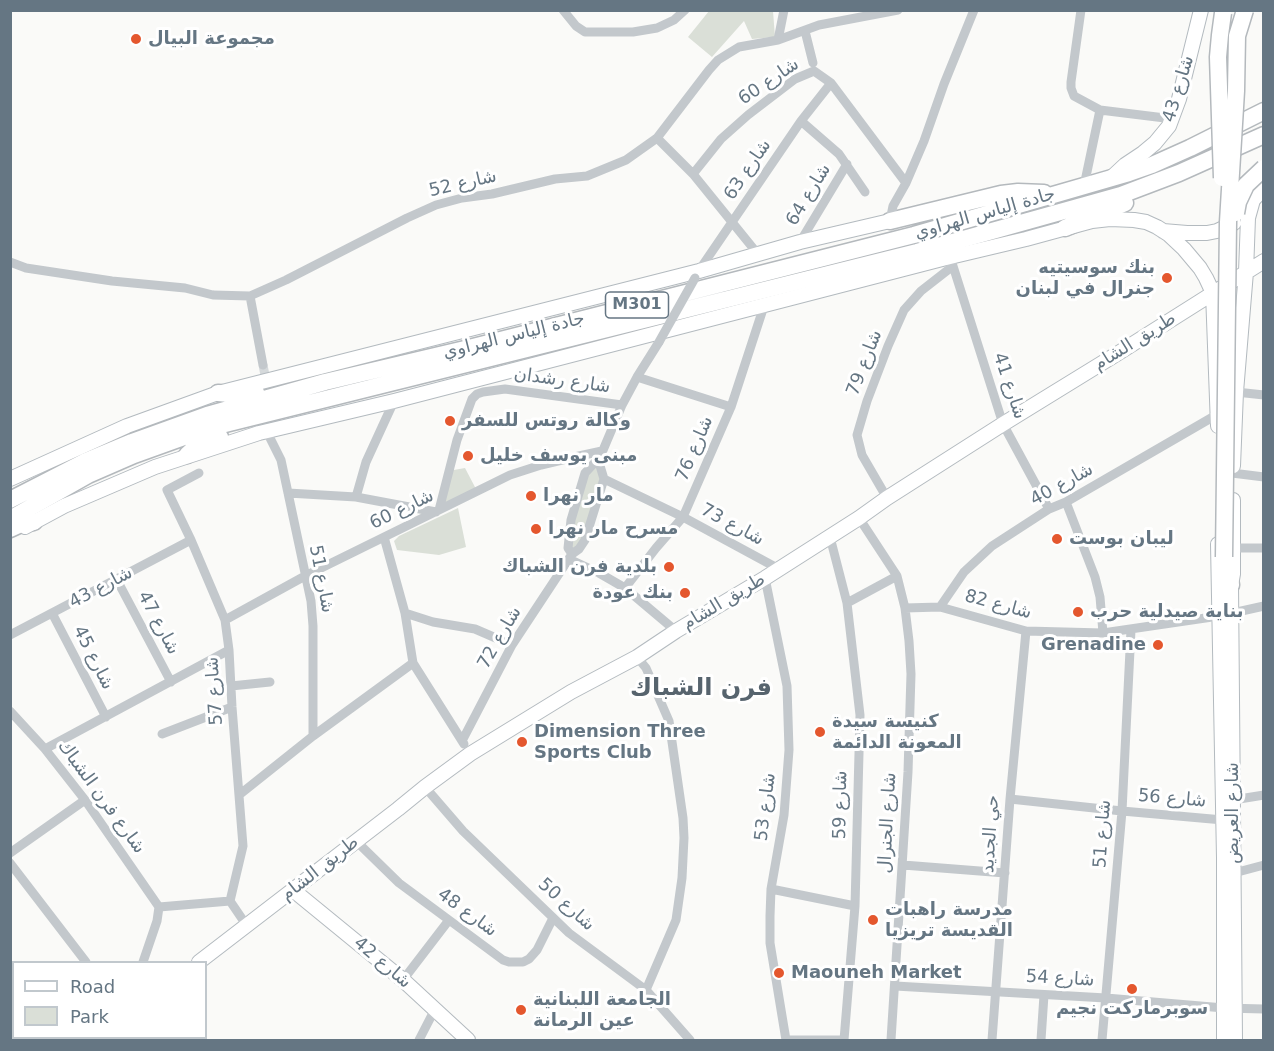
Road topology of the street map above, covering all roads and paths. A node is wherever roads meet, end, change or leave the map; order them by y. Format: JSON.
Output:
{"nodes":[{"id":1,"x":563,"y":10,"type":"edge"},
{"id":2,"x":685,"y":10,"type":"edge"},
{"id":3,"x":784,"y":10,"type":"edge"},
{"id":4,"x":898,"y":10,"type":"edge"},
{"id":5,"x":974,"y":10,"type":"edge"},
{"id":6,"x":1081,"y":10,"type":"edge"},
{"id":7,"x":1201,"y":10,"type":"edge"},
{"id":8,"x":1224,"y":10,"type":"edge"},
{"id":9,"x":1245,"y":10,"type":"edge"},
{"id":10,"x":805,"y":31,"type":"junction"},
{"id":11,"x":778,"y":40,"type":"junction"},
{"id":12,"x":813,"y":63,"type":"dead end"},
{"id":13,"x":831,"y":83,"type":"junction"},
{"id":14,"x":1100,"y":110,"type":"junction"},
{"id":15,"x":1263,"y":110,"type":"edge"},
{"id":16,"x":1173,"y":119,"type":"junction"},
{"id":17,"x":801,"y":121,"type":"junction"},
{"id":18,"x":1263,"y":135,"type":"edge"},
{"id":19,"x":657,"y":138,"type":"junction"},
{"id":20,"x":847,"y":164,"type":"junction"},
{"id":21,"x":1200,"y":164,"type":"junction"},
{"id":22,"x":1263,"y":168,"type":"edge"},
{"id":23,"x":693,"y":174,"type":"junction"},
{"id":24,"x":1110,"y":179,"type":"junction"},
{"id":25,"x":906,"y":183,"type":"junction"},
{"id":26,"x":1084,"y":186,"type":"junction"},
{"id":27,"x":1263,"y":188,"type":"edge"},
{"id":28,"x":865,"y":192,"type":"dead end"},
{"id":29,"x":1060,"y":193,"type":"junction"},
{"id":30,"x":1248,"y":218,"type":"junction"},
{"id":31,"x":890,"y":221,"type":"junction"},
{"id":32,"x":733,"y":222,"type":"junction"},
{"id":33,"x":1065,"y":228,"type":"junction"},
{"id":34,"x":1163,"y":231,"type":"junction"},
{"id":35,"x":800,"y":242,"type":"junction"},
{"id":36,"x":1227,"y":248,"type":"junction"},
{"id":37,"x":758,"y":253,"type":"junction"},
{"id":38,"x":952,"y":261,"type":"junction"},
{"id":39,"x":1263,"y":261,"type":"edge"},
{"id":40,"x":10,"y":262,"type":"edge"},
{"id":41,"x":1246,"y":272,"type":"junction"},
{"id":42,"x":697,"y":275,"type":"junction"},
{"id":43,"x":1213,"y":293,"type":"junction"},
{"id":44,"x":250,"y":296,"type":"junction"},
{"id":45,"x":764,"y":306,"type":"junction"},
{"id":46,"x":263,"y":365,"type":"tunnel mouth"},
{"id":47,"x":637,"y":377,"type":"junction"},
{"id":48,"x":325,"y":382,"type":"junction"},
{"id":49,"x":1236,"y":392,"type":"junction"},
{"id":50,"x":218,"y":393,"type":"junction"},
{"id":51,"x":1263,"y":395,"type":"edge"},
{"id":52,"x":394,"y":401,"type":"junction"},
{"id":53,"x":307,"y":404,"type":"junction"},
{"id":54,"x":622,"y":405,"type":"junction"},
{"id":55,"x":731,"y":407,"type":"junction"},
{"id":56,"x":1218,"y":414,"type":"junction"},
{"id":57,"x":1003,"y":424,"type":"junction"},
{"id":58,"x":272,"y":434,"type":"junction"},
{"id":59,"x":187,"y":455,"type":"junction"},
{"id":60,"x":600,"y":455,"type":"junction"},
{"id":61,"x":199,"y":473,"type":"dead end"},
{"id":62,"x":1232,"y":473,"type":"junction"},
{"id":63,"x":1263,"y":477,"type":"edge"},
{"id":64,"x":10,"y":479,"type":"edge"},
{"id":65,"x":604,"y":479,"type":"junction"},
{"id":66,"x":288,"y":493,"type":"junction"},
{"id":67,"x":356,"y":497,"type":"junction"},
{"id":68,"x":887,"y":498,"type":"junction"},
{"id":69,"x":10,"y":500,"type":"edge"},
{"id":70,"x":1066,"y":502,"type":"junction"},
{"id":71,"x":1049,"y":509,"type":"junction"},
{"id":72,"x":437,"y":511,"type":"junction"},
{"id":73,"x":684,"y":517,"type":"junction"},
{"id":74,"x":859,"y":518,"type":"junction"},
{"id":75,"x":10,"y":519,"type":"edge"},
{"id":76,"x":34,"y":522,"type":"junction"},
{"id":77,"x":10,"y":529,"type":"edge"},
{"id":78,"x":10,"y":536,"type":"edge"},
{"id":79,"x":384,"y":537,"type":"junction"},
{"id":80,"x":830,"y":537,"type":"junction"},
{"id":81,"x":191,"y":540,"type":"junction"},
{"id":82,"x":1263,"y":548,"type":"edge"},
{"id":83,"x":1228,"y":552,"type":"junction"},
{"id":84,"x":570,"y":557,"type":"junction"},
{"id":85,"x":779,"y":569,"type":"junction"},
{"id":86,"x":305,"y":576,"type":"junction"},
{"id":87,"x":897,"y":576,"type":"junction"},
{"id":88,"x":765,"y":578,"type":"junction"},
{"id":89,"x":117,"y":580,"type":"junction"},
{"id":90,"x":1225,"y":586,"type":"junction"},
{"id":91,"x":625,"y":588,"type":"junction"},
{"id":92,"x":847,"y":603,"type":"junction"},
{"id":93,"x":1263,"y":606,"type":"edge"},
{"id":94,"x":940,"y":607,"type":"junction"},
{"id":95,"x":906,"y":608,"type":"junction"},
{"id":96,"x":405,"y":613,"type":"junction"},
{"id":97,"x":52,"y":614,"type":"junction"},
{"id":98,"x":1226,"y":615,"type":"junction"},
{"id":99,"x":225,"y":620,"type":"junction"},
{"id":100,"x":1131,"y":630,"type":"junction"},
{"id":101,"x":676,"y":631,"type":"junction"},
{"id":102,"x":1026,"y":631,"type":"junction"},
{"id":103,"x":1103,"y":633,"type":"junction"},
{"id":104,"x":10,"y":635,"type":"edge"},
{"id":105,"x":512,"y":645,"type":"junction"},
{"id":106,"x":229,"y":650,"type":"junction"},
{"id":107,"x":637,"y":657,"type":"junction"},
{"id":108,"x":413,"y":663,"type":"junction"},
{"id":109,"x":171,"y":682,"type":"junction"},
{"id":110,"x":270,"y":682,"type":"dead end"},
{"id":111,"x":231,"y":686,"type":"junction"},
{"id":112,"x":232,"y":706,"type":"junction"},
{"id":113,"x":10,"y":711,"type":"edge"},
{"id":114,"x":106,"y":717,"type":"junction"},
{"id":115,"x":162,"y":734,"type":"dead end"},
{"id":116,"x":313,"y":736,"type":"junction"},
{"id":117,"x":462,"y":741,"type":"junction"},
{"id":118,"x":45,"y":749,"type":"junction"},
{"id":119,"x":470,"y":754,"type":"junction"},
{"id":120,"x":425,"y":787,"type":"junction"},
{"id":121,"x":239,"y":795,"type":"junction"},
{"id":122,"x":1263,"y":795,"type":"edge"},
{"id":123,"x":1010,"y":799,"type":"junction"},
{"id":124,"x":85,"y":800,"type":"junction"},
{"id":125,"x":1233,"y":800,"type":"junction"},
{"id":126,"x":1122,"y":811,"type":"junction"},
{"id":127,"x":1223,"y":820,"type":"junction"},
{"id":128,"x":356,"y":841,"type":"junction"},
{"id":129,"x":10,"y":853,"type":"edge"},
{"id":130,"x":10,"y":863,"type":"edge"},
{"id":131,"x":903,"y":865,"type":"junction"},
{"id":132,"x":1263,"y":865,"type":"edge"},
{"id":133,"x":1005,"y":873,"type":"junction"},
{"id":134,"x":1233,"y":873,"type":"junction"},
{"id":135,"x":771,"y":889,"type":"junction"},
{"id":136,"x":293,"y":890,"type":"junction"},
{"id":137,"x":230,"y":901,"type":"junction"},
{"id":138,"x":855,"y":906,"type":"junction"},
{"id":139,"x":159,"y":907,"type":"junction"},
{"id":140,"x":553,"y":918,"type":"junction"},
{"id":141,"x":449,"y":920,"type":"junction"},
{"id":142,"x":248,"y":926,"type":"junction"},
{"id":143,"x":84,"y":961,"type":"edge"},
{"id":144,"x":143,"y":961,"type":"edge"},
{"id":145,"x":202,"y":961,"type":"edge"},
{"id":146,"x":402,"y":980,"type":"junction"},
{"id":147,"x":895,"y":986,"type":"junction"},
{"id":148,"x":646,"y":990,"type":"junction"},
{"id":149,"x":996,"y":992,"type":"junction"},
{"id":150,"x":1044,"y":995,"type":"junction"},
{"id":151,"x":1106,"y":998,"type":"junction"},
{"id":152,"x":1229,"y":1008,"type":"junction"},
{"id":153,"x":435,"y":1009,"type":"junction"},
{"id":154,"x":1263,"y":1009,"type":"edge"},
{"id":155,"x":786,"y":1040,"type":"edge"},
{"id":156,"x":844,"y":1040,"type":"edge"},
{"id":157,"x":419,"y":1041,"type":"edge"},
{"id":158,"x":468,"y":1041,"type":"edge"},
{"id":159,"x":690,"y":1041,"type":"edge"},
{"id":160,"x":891,"y":1041,"type":"edge"},
{"id":161,"x":992,"y":1041,"type":"edge"},
{"id":162,"x":1041,"y":1041,"type":"edge"},
{"id":163,"x":1102,"y":1041,"type":"edge"},
{"id":164,"x":1224,"y":1041,"type":"edge"},
{"id":165,"x":1235,"y":1041,"type":"edge"}],
"edges":[{"from":1,"to":2,"type":"street"},
{"from":3,"to":11,"type":"street"},
{"from":4,"to":10,"type":"street","name":"شارع 52"},
{"from":5,"to":25,"type":"street"},
{"from":6,"to":14,"type":"street"},
{"from":7,"to":16,"type":"street","name":"شارع 43"},
{"from":8,"to":36,"type":"highway","bridge":true},
{"from":9,"to":36,"type":"highway","bridge":true},
{"from":10,"to":11,"type":"street","name":"شارع 52"},
{"from":10,"to":12,"type":"street"},
{"from":11,"to":19,"type":"street","name":"شارع 52"},
{"from":13,"to":17,"type":"street","name":"شارع 63"},
{"from":13,"to":23,"type":"street","name":"شارع 60"},
{"from":13,"to":25,"type":"street"},
{"from":14,"to":16,"type":"street"},
{"from":14,"to":26,"type":"street"},
{"from":15,"to":24,"type":"highway","name":"جادة إلياس الهراوي","number":"M301"},
{"from":16,"to":24,"type":"street","name":"شارع 43"},
{"from":17,"to":20,"type":"street","name":"شارع 64"},
{"from":17,"to":32,"type":"street","name":"شارع 63"},
{"from":18,"to":21,"type":"highway","number":"M301"},
{"from":19,"to":23,"type":"street"},
{"from":19,"to":44,"type":"street","name":"شارع 52"},
{"from":20,"to":28,"type":"street","name":"شارع 64"},
{"from":20,"to":35,"type":"street","name":"شارع 64"},
{"from":21,"to":33,"type":"highway"},
{"from":21,"to":53,"type":"highway","name":"جادة إلياس الهراوي","number":"M301"},
{"from":22,"to":83,"type":"highway","bridge":true},
{"from":23,"to":32,"type":"street"},
{"from":24,"to":26,"type":"highway","name":"جادة إلياس الهراوي","number":"M301"},
{"from":25,"to":31,"type":"street"},
{"from":26,"to":29,"type":"highway","name":"جادة إلياس الهراوي","number":"M301"},
{"from":27,"to":30,"type":"street"},
{"from":29,"to":31,"type":"highway"},
{"from":29,"to":48,"type":"highway","name":"جادة إلياس الهراوي","number":"M301"},
{"from":30,"to":34,"type":"street"},
{"from":30,"to":41,"type":"street"},
{"from":31,"to":35,"type":"street","name":"جادة إلياس الهراوي"},
{"from":32,"to":37,"type":"street"},
{"from":32,"to":42,"type":"street","name":"شارع 63"},
{"from":33,"to":34,"type":"street","name":"جادة إلياس الهراوي"},
{"from":33,"to":38,"type":"street","name":"جادة إلياس الهراوي"},
{"from":34,"to":43,"type":"street"},
{"from":35,"to":37,"type":"street","name":"جادة إلياس الهراوي"},
{"from":36,"to":83,"type":"highway","bridge":true},
{"from":37,"to":42,"type":"street","name":"جادة إلياس الهراوي"},
{"from":38,"to":45,"type":"street","name":"جادة إلياس الهراوي"},
{"from":38,"to":57,"type":"street","name":"شارع 41"},
{"from":38,"to":68,"type":"street","name":"شارع 79"},
{"from":39,"to":41,"type":"street","name":"طريق الشام"},
{"from":40,"to":44,"type":"street"},
{"from":41,"to":43,"type":"street","name":"طريق الشام"},
{"from":41,"to":49,"type":"street"},
{"from":42,"to":47,"type":"street","name":"شارع 63","bridge":true},
{"from":42,"to":50,"type":"street","name":"جادة إلياس الهراوي"},
{"from":43,"to":56,"type":"street","name":"شارع العريض"},
{"from":43,"to":57,"type":"street","name":"طريق الشام"},
{"from":44,"to":46,"type":"street"},
{"from":45,"to":52,"type":"street","name":"جادة إلياس الهراوي"},
{"from":45,"to":55,"type":"street","name":"شارع 76"},
{"from":47,"to":54,"type":"street"},
{"from":47,"to":55,"type":"street"},
{"from":48,"to":50,"type":"highway"},
{"from":48,"to":69,"type":"highway","name":"جادة إلياس الهراوي","number":"M301"},
{"from":49,"to":51,"type":"street"},
{"from":49,"to":62,"type":"street"},
{"from":50,"to":64,"type":"street","name":"جادة إلياس الهراوي"},
{"from":52,"to":58,"type":"street","name":"جادة إلياس الهراوي"},
{"from":52,"to":67,"type":"street"},
{"from":53,"to":59,"type":"highway"},
{"from":53,"to":75,"type":"highway","name":"جادة إلياس الهراوي","number":"M301"},
{"from":54,"to":60,"type":"street"},
{"from":54,"to":72,"type":"street","name":"شارع رشدان"},
{"from":55,"to":73,"type":"street","name":"شارع 76"},
{"from":56,"to":70,"type":"street","name":"شارع 40"},
{"from":56,"to":90,"type":"street","name":"شارع العريض"},
{"from":57,"to":68,"type":"street","name":"طريق الشام"},
{"from":57,"to":71,"type":"street","name":"شارع 41"},
{"from":58,"to":59,"type":"street","name":"جادة إلياس الهراوي"},
{"from":58,"to":66,"type":"street","name":"شارع 51"},
{"from":59,"to":76,"type":"street","name":"جادة إلياس الهراوي"},
{"from":60,"to":65,"type":"street"},
{"from":60,"to":72,"type":"street","name":"شارع 60"},
{"from":60,"to":84,"type":"street"},
{"from":61,"to":81,"type":"street","name":"شارع 57"},
{"from":62,"to":63,"type":"street"},
{"from":62,"to":83,"type":"street"},
{"from":65,"to":73,"type":"street","name":"شارع 73"},
{"from":65,"to":84,"type":"street","name":"شارع 72"},
{"from":66,"to":67,"type":"street"},
{"from":66,"to":86,"type":"street","name":"شارع 51"},
{"from":67,"to":72,"type":"street"},
{"from":68,"to":74,"type":"street","name":"طريق الشام"},
{"from":70,"to":71,"type":"street","name":"شارع 40"},
{"from":70,"to":103,"type":"street"},
{"from":71,"to":94,"type":"street","name":"شارع 40"},
{"from":72,"to":79,"type":"street","name":"شارع 60"},
{"from":73,"to":85,"type":"street","name":"شارع 73"},
{"from":73,"to":91,"type":"street","name":"شارع 76"},
{"from":74,"to":80,"type":"street","name":"طريق الشام"},
{"from":74,"to":87,"type":"street"},
{"from":76,"to":77,"type":"highway"},
{"from":76,"to":78,"type":"street","name":"جادة إلياس الهراوي"},
{"from":79,"to":86,"type":"street","name":"شارع 60"},
{"from":79,"to":96,"type":"street"},
{"from":80,"to":85,"type":"street","name":"طريق الشام"},
{"from":80,"to":92,"type":"street","name":"شارع 59"},
{"from":81,"to":89,"type":"street","name":"شارع 43"},
{"from":81,"to":99,"type":"street","name":"شارع 57"},
{"from":82,"to":83,"type":"street"},
{"from":83,"to":90,"type":"highway"},
{"from":84,"to":91,"type":"street"},
{"from":84,"to":105,"type":"street","name":"شارع 72"},
{"from":85,"to":88,"type":"street","name":"طريق الشام"},
{"from":86,"to":99,"type":"street","name":"شارع 60"},
{"from":86,"to":116,"type":"street","name":"شارع 51"},
{"from":87,"to":92,"type":"street"},
{"from":87,"to":95,"type":"street"},
{"from":88,"to":101,"type":"street","name":"طريق الشام"},
{"from":88,"to":135,"type":"street","name":"شارع 53"},
{"from":89,"to":97,"type":"street","name":"شارع 43"},
{"from":89,"to":109,"type":"street","name":"شارع 47"},
{"from":90,"to":98,"type":"street","name":"شارع العريض"},
{"from":91,"to":101,"type":"street"},
{"from":92,"to":138,"type":"street","name":"شارع 59"},
{"from":93,"to":98,"type":"street","name":"شارع 82"},
{"from":94,"to":95,"type":"street","name":"شارع 82"},
{"from":94,"to":102,"type":"street","name":"شارع 82"},
{"from":95,"to":131,"type":"street","name":"شارع الجنرال"},
{"from":96,"to":105,"type":"street"},
{"from":96,"to":108,"type":"street"},
{"from":97,"to":104,"type":"street","name":"شارع 43"},
{"from":97,"to":114,"type":"street","name":"شارع 45"},
{"from":98,"to":100,"type":"street","name":"شارع 82"},
{"from":98,"to":125,"type":"street","name":"شارع العريض"},
{"from":98,"to":127,"type":"street","name":"شارع العريض"},
{"from":99,"to":106,"type":"street","name":"شارع 57"},
{"from":100,"to":103,"type":"street","name":"شارع 82"},
{"from":100,"to":126,"type":"street","name":"شارع 51"},
{"from":101,"to":107,"type":"street","name":"طريق الشام"},
{"from":102,"to":103,"type":"street","name":"شارع 82"},
{"from":102,"to":123,"type":"street","name":"حي الجديد"},
{"from":105,"to":117,"type":"street","name":"شارع 72"},
{"from":106,"to":109,"type":"street"},
{"from":106,"to":111,"type":"street","name":"شارع 57"},
{"from":107,"to":119,"type":"street","name":"طريق الشام"},
{"from":107,"to":148,"type":"street"},
{"from":108,"to":116,"type":"street"},
{"from":108,"to":117,"type":"street"},
{"from":109,"to":114,"type":"street"},
{"from":110,"to":111,"type":"street"},
{"from":111,"to":112,"type":"street","name":"شارع 57"},
{"from":112,"to":115,"type":"street"},
{"from":112,"to":121,"type":"street","name":"شارع 57"},
{"from":113,"to":118,"type":"street","name":"شارع فرن الشباك"},
{"from":114,"to":118,"type":"street"},
{"from":116,"to":121,"type":"street"},
{"from":117,"to":119,"type":"street"},
{"from":118,"to":124,"type":"street","name":"شارع فرن الشباك"},
{"from":119,"to":120,"type":"street","name":"طريق الشام"},
{"from":120,"to":128,"type":"street","name":"طريق الشام"},
{"from":120,"to":140,"type":"street","name":"شارع 50"},
{"from":121,"to":137,"type":"street","name":"شارع 57"},
{"from":122,"to":125,"type":"street"},
{"from":123,"to":126,"type":"street","name":"شارع 56"},
{"from":123,"to":133,"type":"street","name":"حي الجديد"},
{"from":124,"to":129,"type":"street"},
{"from":124,"to":139,"type":"street","name":"شارع فرن الشباك"},
{"from":125,"to":134,"type":"street","name":"شارع العريض"},
{"from":126,"to":127,"type":"street","name":"شارع 56"},
{"from":126,"to":151,"type":"street","name":"شارع 51"},
{"from":127,"to":152,"type":"street","name":"شارع العريض"},
{"from":128,"to":136,"type":"street","name":"طريق الشام"},
{"from":128,"to":141,"type":"street","name":"شارع 48"},
{"from":130,"to":143,"type":"street"},
{"from":131,"to":133,"type":"street"},
{"from":131,"to":147,"type":"street","name":"شارع الجنرال"},
{"from":132,"to":134,"type":"street"},
{"from":133,"to":149,"type":"street","name":"حي الجديد"},
{"from":134,"to":152,"type":"street","name":"شارع العريض"},
{"from":135,"to":138,"type":"street"},
{"from":135,"to":155,"type":"street","name":"شارع 53"},
{"from":136,"to":142,"type":"street","name":"طريق الشام"},
{"from":136,"to":146,"type":"street","name":"شارع 42"},
{"from":137,"to":139,"type":"street"},
{"from":137,"to":142,"type":"street"},
{"from":138,"to":156,"type":"street","name":"شارع 59"},
{"from":139,"to":144,"type":"street"},
{"from":140,"to":141,"type":"street","name":"شارع 48"},
{"from":140,"to":148,"type":"street","name":"شارع 50"},
{"from":141,"to":146,"type":"street"},
{"from":142,"to":145,"type":"street","name":"طريق الشام"},
{"from":146,"to":153,"type":"street","name":"شارع 42"},
{"from":147,"to":149,"type":"street","name":"شارع 54"},
{"from":147,"to":160,"type":"street","name":"شارع الجنرال"},
{"from":148,"to":159,"type":"street","name":"شارع 50"},
{"from":149,"to":150,"type":"street","name":"شارع 54"},
{"from":149,"to":161,"type":"street","name":"حي الجديد"},
{"from":150,"to":151,"type":"street","name":"شارع 54"},
{"from":150,"to":162,"type":"street"},
{"from":151,"to":152,"type":"street","name":"شارع 54"},
{"from":151,"to":163,"type":"street","name":"شارع 51"},
{"from":152,"to":154,"type":"street","name":"شارع 54"},
{"from":152,"to":164,"type":"street","name":"شارع العريض"},
{"from":152,"to":165,"type":"street","name":"شارع العريض"},
{"from":153,"to":157,"type":"street"},
{"from":153,"to":158,"type":"street","name":"شارع 42"},
{"from":155,"to":156,"type":"street"}]}
